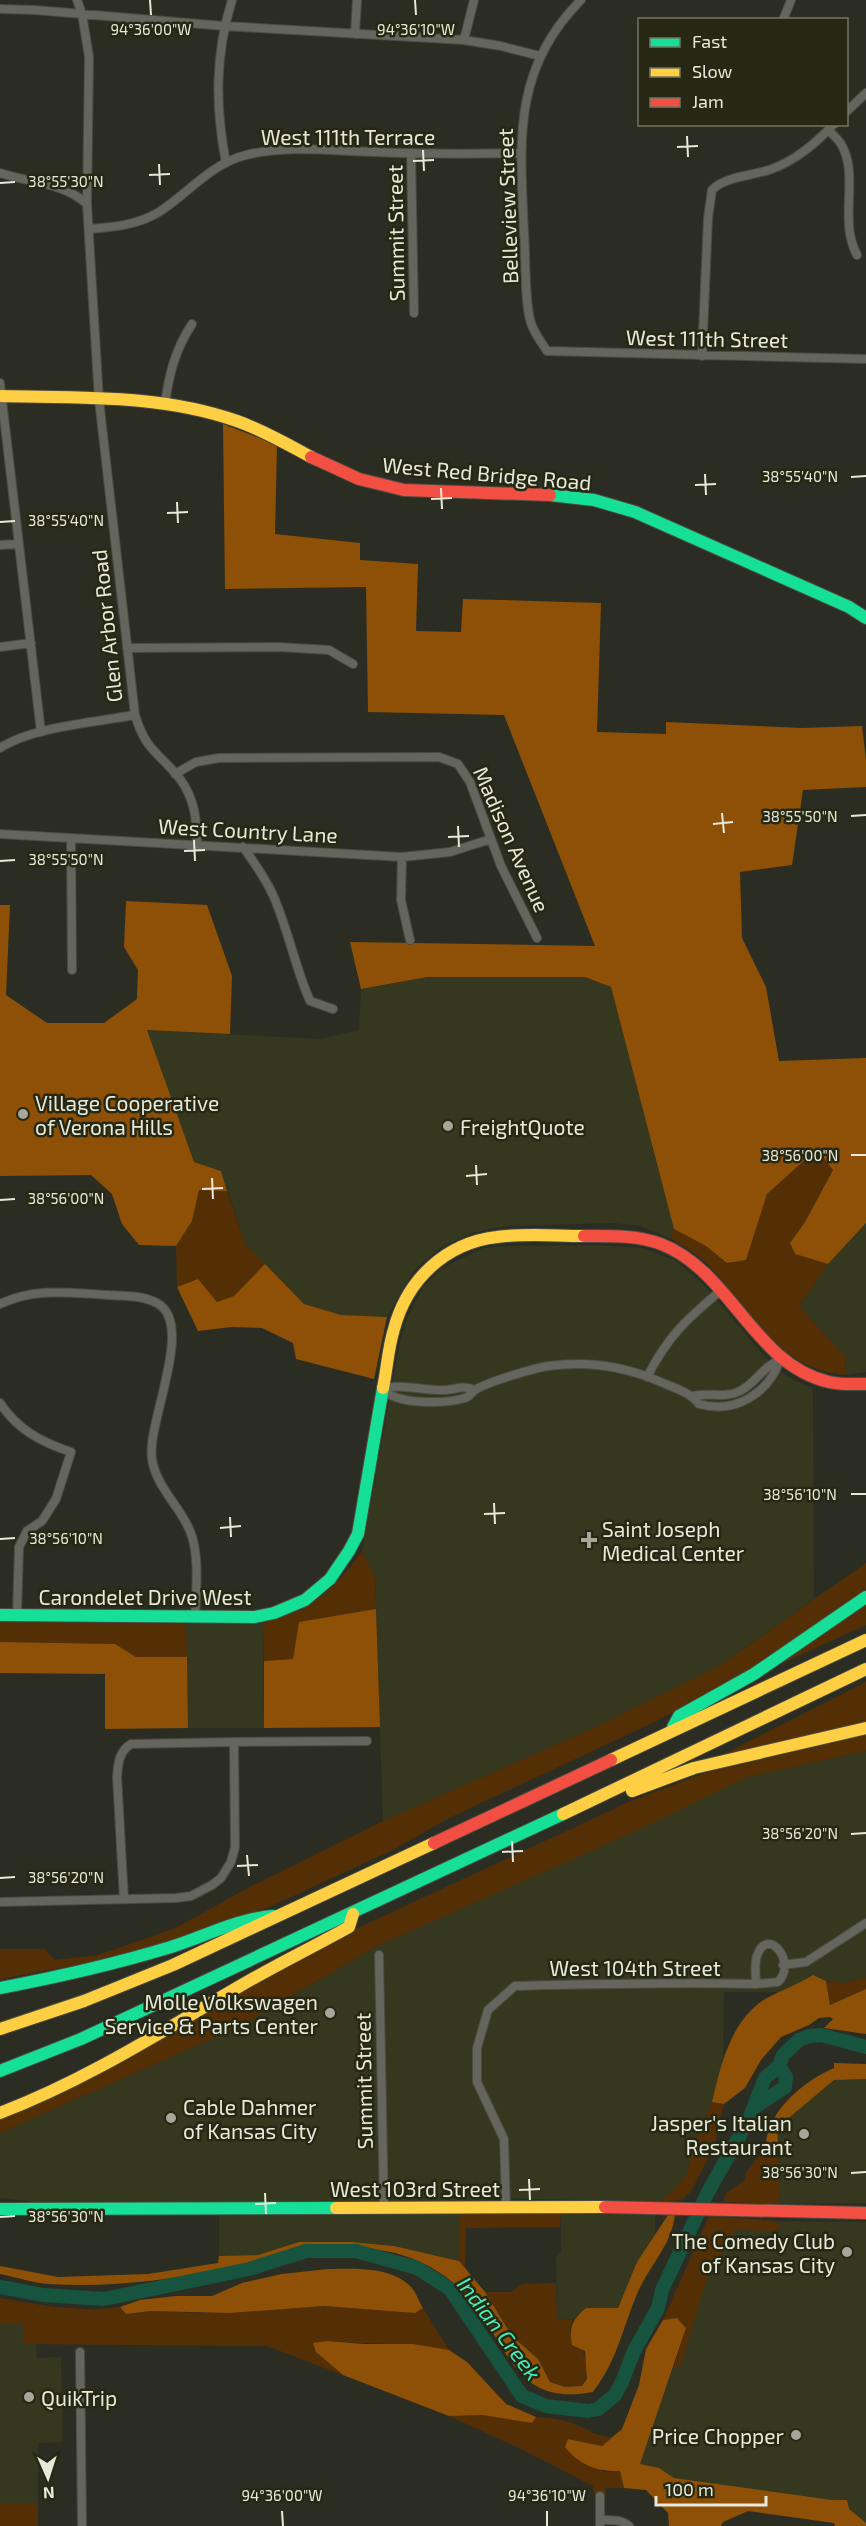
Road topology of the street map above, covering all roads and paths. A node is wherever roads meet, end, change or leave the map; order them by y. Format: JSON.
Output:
{"nodes":[{"id":1,"x":77,"y":0,"type":"edge"},
{"id":2,"x":232,"y":0,"type":"edge"},
{"id":3,"x":357,"y":0,"type":"edge"},
{"id":4,"x":474,"y":0,"type":"edge"},
{"id":5,"x":581,"y":0,"type":"edge"},
{"id":6,"x":791,"y":0,"type":"edge"},
{"id":7,"x":0,"y":9,"type":"edge"},
{"id":8,"x":82,"y":14,"type":"junction"},
{"id":9,"x":784,"y":18,"type":"edge"},
{"id":10,"x":224,"y":26,"type":"junction"},
{"id":11,"x":355,"y":34,"type":"junction"},
{"id":12,"x":464,"y":40,"type":"junction"},
{"id":13,"x":540,"y":56,"type":"junction"},
{"id":14,"x":866,"y":93,"type":"edge"},
{"id":15,"x":848,"y":110,"type":"edge"},
{"id":16,"x":831,"y":127,"type":"edge"},
{"id":17,"x":411,"y":153,"type":"junction"},
{"id":18,"x":520,"y":153,"type":"junction"},
{"id":19,"x":226,"y":163,"type":"junction"},
{"id":20,"x":1,"y":176,"type":"edge"},
{"id":21,"x":87,"y":204,"type":"junction"},
{"id":22,"x":89,"y":229,"type":"junction"},
{"id":23,"x":857,"y":255,"type":"dead end"},
{"id":24,"x":414,"y":313,"type":"dead end"},
{"id":25,"x":192,"y":324,"type":"dead end"},
{"id":26,"x":547,"y":351,"type":"joint"},
{"id":27,"x":702,"y":356,"type":"junction"},
{"id":28,"x":866,"y":359,"type":"edge"},
{"id":29,"x":1,"y":392,"type":"edge"},
{"id":30,"x":99,"y":400,"type":"junction"},
{"id":31,"x":165,"y":404,"type":"junction"},
{"id":32,"x":19,"y":544,"type":"junction"},
{"id":33,"x":0,"y":545,"type":"edge"},
{"id":34,"x":863,"y":613,"type":"edge"},
{"id":35,"x":30,"y":643,"type":"junction"},
{"id":36,"x":0,"y":647,"type":"edge"},
{"id":37,"x":128,"y":648,"type":"junction"},
{"id":38,"x":353,"y":664,"type":"dead end"},
{"id":39,"x":135,"y":716,"type":"junction"},
{"id":40,"x":41,"y":732,"type":"junction"},
{"id":41,"x":0,"y":748,"type":"edge"},
{"id":42,"x":175,"y":774,"type":"junction"},
{"id":43,"x":0,"y":834,"type":"edge"},
{"id":44,"x":71,"y":838,"type":"junction"},
{"id":45,"x":491,"y":839,"type":"junction"},
{"id":46,"x":197,"y":845,"type":"junction"},
{"id":47,"x":243,"y":847,"type":"junction"},
{"id":48,"x":402,"y":857,"type":"junction"},
{"id":49,"x":537,"y":938,"type":"dead end"},
{"id":50,"x":410,"y":940,"type":"dead end"},
{"id":51,"x":72,"y":970,"type":"dead end"},
{"id":52,"x":333,"y":1009,"type":"dead end"},
{"id":53,"x":720,"y":1291,"type":"junction"},
{"id":54,"x":0,"y":1304,"type":"edge"},
{"id":55,"x":780,"y":1360,"type":"junction"},
{"id":56,"x":647,"y":1377,"type":"junction"},
{"id":57,"x":866,"y":1384,"type":"edge"},
{"id":58,"x":382,"y":1389,"type":"junction"},
{"id":59,"x":0,"y":1404,"type":"edge"},
{"id":60,"x":866,"y":1597,"type":"edge"},
{"id":61,"x":0,"y":1615,"type":"edge"},
{"id":62,"x":17,"y":1615,"type":"junction"},
{"id":63,"x":195,"y":1618,"type":"junction"},
{"id":64,"x":866,"y":1640,"type":"edge"},
{"id":65,"x":866,"y":1669,"type":"edge"},
{"id":66,"x":866,"y":1728,"type":"edge"},
{"id":67,"x":672,"y":1730,"type":"junction"},
{"id":68,"x":367,"y":1741,"type":"dead end"},
{"id":69,"x":234,"y":1742,"type":"junction"},
{"id":70,"x":612,"y":1790,"type":"junction"},
{"id":71,"x":124,"y":1899,"type":"junction"},
{"id":72,"x":0,"y":1902,"type":"edge"},
{"id":73,"x":353,"y":1914,"type":"junction"},
{"id":74,"x":279,"y":1915,"type":"junction"},
{"id":75,"x":866,"y":1923,"type":"edge"},
{"id":76,"x":379,"y":1954,"type":"dead end"},
{"id":77,"x":783,"y":1965,"type":"junction"},
{"id":78,"x":756,"y":1984,"type":"junction"},
{"id":79,"x":0,"y":1988,"type":"edge"},
{"id":80,"x":0,"y":2029,"type":"edge"},
{"id":81,"x":0,"y":2071,"type":"edge"},
{"id":82,"x":0,"y":2113,"type":"edge"},
{"id":83,"x":384,"y":2206,"type":"junction"},
{"id":84,"x":506,"y":2207,"type":"junction"},
{"id":85,"x":0,"y":2209,"type":"edge"},
{"id":86,"x":866,"y":2213,"type":"edge"},
{"id":87,"x":80,"y":2352,"type":"dead end"},
{"id":88,"x":600,"y":2496,"type":"dead end"},
{"id":89,"x":600,"y":2523,"type":"edge"},
{"id":90,"x":82,"y":2526,"type":"edge"},
{"id":91,"x":629,"y":2526,"type":"edge"}],
"edges":[{"from":1,"to":8,"type":"street","name":"Glen Arbor Road"},
{"from":2,"to":10,"type":"street"},
{"from":3,"to":11,"type":"street"},
{"from":4,"to":12,"type":"street"},
{"from":5,"to":13,"type":"street","name":"Belleview Street"},
{"from":6,"to":9,"type":"street"},
{"from":7,"to":8,"type":"street"},
{"from":8,"to":10,"type":"street"},
{"from":8,"to":21,"type":"street","name":"Glen Arbor Road"},
{"from":10,"to":11,"type":"street"},
{"from":10,"to":19,"type":"street"},
{"from":11,"to":12,"type":"street"},
{"from":12,"to":13,"type":"street"},
{"from":13,"to":18,"type":"street","name":"Belleview Street"},
{"from":14,"to":15,"type":"street"},
{"from":16,"to":23,"type":"street"},
{"from":16,"to":27,"type":"street"},
{"from":17,"to":18,"type":"street","name":"West 111th Terrace"},
{"from":17,"to":19,"type":"street","name":"West 111th Terrace"},
{"from":17,"to":24,"type":"street","name":"Summit Street"},
{"from":18,"to":26,"type":"street","name":"Belleview Street"},
{"from":19,"to":22,"type":"street","name":"West 111th Terrace"},
{"from":20,"to":21,"type":"street"},
{"from":21,"to":22,"type":"street","name":"Glen Arbor Road"},
{"from":22,"to":30,"type":"street","name":"Glen Arbor Road"},
{"from":25,"to":31,"type":"street"},
{"from":26,"to":27,"type":"street","name":"West 111th Street"},
{"from":27,"to":28,"type":"street","name":"West 111th Street"},
{"from":29,"to":30,"type":"main road","name":"West Red Bridge Road"},
{"from":29,"to":32,"type":"street"},
{"from":30,"to":31,"type":"main road","name":"West Red Bridge Road"},
{"from":30,"to":37,"type":"street","name":"Glen Arbor Road"},
{"from":31,"to":34,"type":"main road","name":"West Red Bridge Road"},
{"from":32,"to":33,"type":"street"},
{"from":32,"to":35,"type":"street"},
{"from":35,"to":36,"type":"street"},
{"from":35,"to":40,"type":"street"},
{"from":37,"to":38,"type":"street"},
{"from":37,"to":39,"type":"street","name":"Glen Arbor Road"},
{"from":39,"to":40,"type":"street"},
{"from":39,"to":42,"type":"street","name":"Glen Arbor Road"},
{"from":40,"to":41,"type":"street"},
{"from":42,"to":45,"type":"street","name":"Madison Avenue"},
{"from":42,"to":46,"type":"street","name":"Glen Arbor Road"},
{"from":43,"to":44,"type":"street","name":"West Country Lane"},
{"from":44,"to":46,"type":"street","name":"West Country Lane"},
{"from":44,"to":51,"type":"street"},
{"from":45,"to":48,"type":"street","name":"West Country Lane"},
{"from":45,"to":49,"type":"street","name":"Madison Avenue"},
{"from":46,"to":47,"type":"street","name":"West Country Lane"},
{"from":47,"to":48,"type":"street","name":"West Country Lane"},
{"from":47,"to":52,"type":"street"},
{"from":48,"to":50,"type":"street"},
{"from":53,"to":55,"type":"main road","name":"Carondelet Drive West"},
{"from":53,"to":56,"type":"street"},
{"from":53,"to":58,"type":"main road","name":"Carondelet Drive West"},
{"from":54,"to":63,"type":"street"},
{"from":55,"to":56,"type":"street"},
{"from":55,"to":57,"type":"main road"},
{"from":56,"to":58,"type":"street"},
{"from":58,"to":63,"type":"main road","name":"Carondelet Drive West"},
{"from":59,"to":62,"type":"street"},
{"from":60,"to":67,"type":"main road"},
{"from":61,"to":62,"type":"main road","name":"Carondelet Drive West"},
{"from":62,"to":63,"type":"main road","name":"Carondelet Drive West"},
{"from":64,"to":67,"type":"main road"},
{"from":65,"to":70,"type":"main road"},
{"from":66,"to":70,"type":"main road"},
{"from":67,"to":74,"type":"main road"},
{"from":68,"to":69,"type":"street"},
{"from":69,"to":71,"type":"street"},
{"from":69,"to":71,"type":"street"},
{"from":70,"to":73,"type":"main road"},
{"from":71,"to":72,"type":"street"},
{"from":73,"to":81,"type":"main road"},
{"from":73,"to":82,"type":"main road"},
{"from":74,"to":79,"type":"main road"},
{"from":74,"to":80,"type":"main road"},
{"from":75,"to":77,"type":"street"},
{"from":76,"to":83,"type":"street","name":"Summit Street"},
{"from":77,"to":78,"type":"street"},
{"from":77,"to":78,"type":"street"},
{"from":78,"to":84,"type":"street","name":"West 104th Street"},
{"from":83,"to":84,"type":"main road","name":"West 103rd Street"},
{"from":83,"to":85,"type":"main road","name":"West 103rd Street"},
{"from":84,"to":86,"type":"main road","name":"West 103rd Street"},
{"from":87,"to":90,"type":"street"},
{"from":88,"to":89,"type":"street"},
{"from":89,"to":91,"type":"street"}]}
